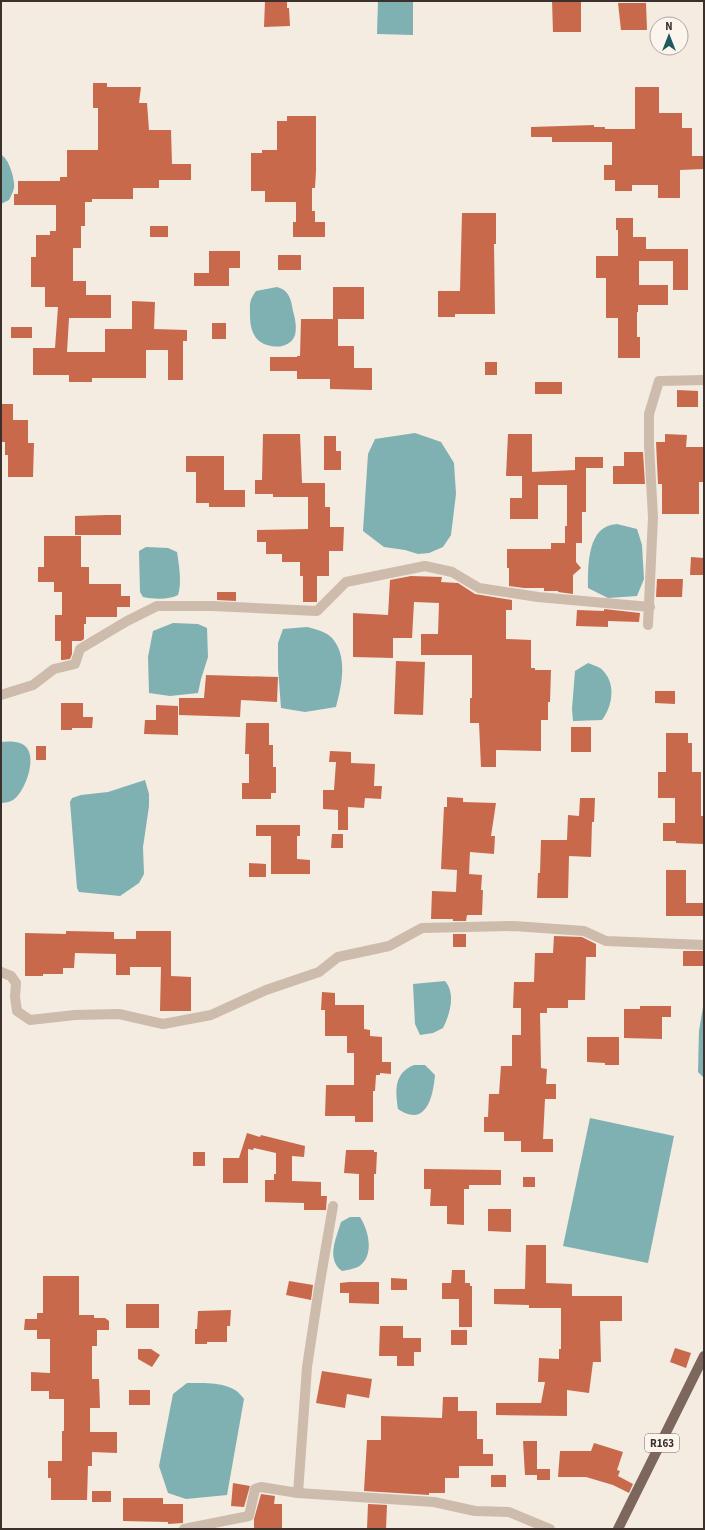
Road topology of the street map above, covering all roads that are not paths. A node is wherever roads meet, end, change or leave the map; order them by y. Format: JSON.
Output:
{"nodes":[{"id":1,"x":704,"y":380,"type":"edge"},
{"id":2,"x":650,"y":607,"type":"junction"},
{"id":3,"x":648,"y":625,"type":"dead end"},
{"id":4,"x":1,"y":695,"type":"edge"},
{"id":5,"x":704,"y":945,"type":"edge"},
{"id":6,"x":1,"y":972,"type":"edge"},
{"id":7,"x":333,"y":1206,"type":"dead end"},
{"id":8,"x":704,"y":1356,"type":"edge"},
{"id":9,"x":298,"y":1493,"type":"junction"},
{"id":10,"x":184,"y":1529,"type":"edge"},
{"id":11,"x":550,"y":1529,"type":"edge"},
{"id":12,"x":618,"y":1529,"type":"edge"}],
"edges":[{"from":1,"to":2,"type":"street"},
{"from":2,"to":3,"type":"street"},
{"from":2,"to":4,"type":"street"},
{"from":5,"to":6,"type":"street"},
{"from":7,"to":9,"type":"street"},
{"from":8,"to":12,"type":"main road","number":"R163"},
{"from":9,"to":10,"type":"street"},
{"from":9,"to":11,"type":"street"}]}
